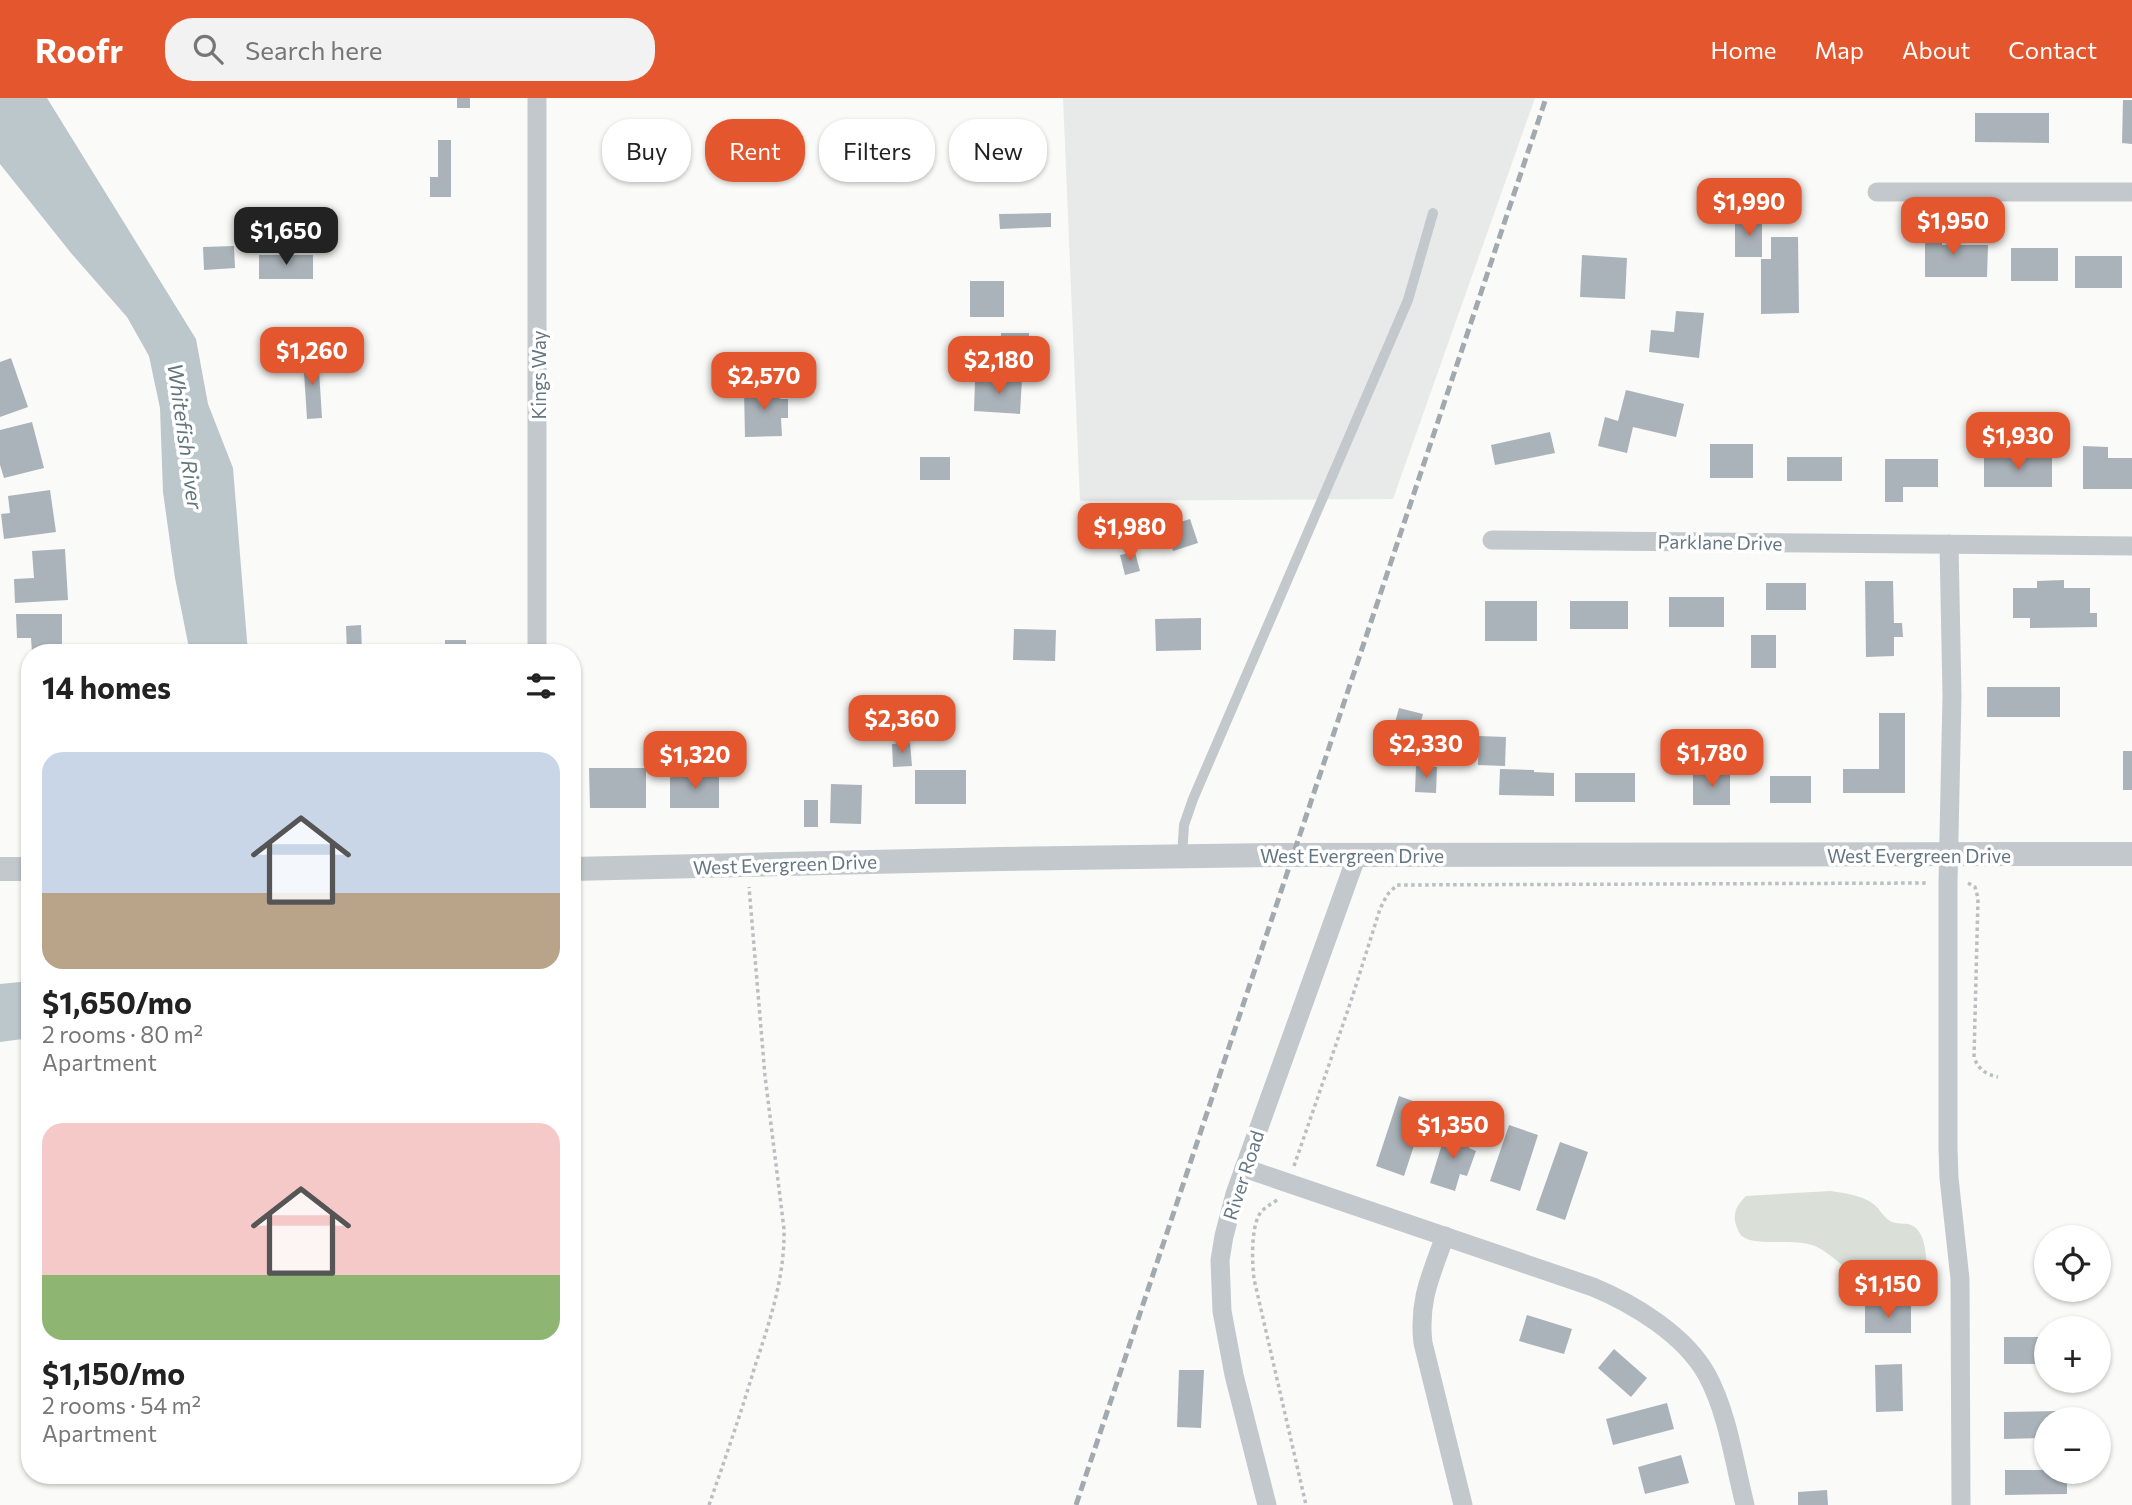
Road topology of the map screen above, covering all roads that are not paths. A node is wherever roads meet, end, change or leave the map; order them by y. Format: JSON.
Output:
{"nodes":[{"id":1,"x":537,"y":98,"type":"edge"},
{"id":2,"x":1877,"y":192,"type":"dead end"},
{"id":3,"x":2132,"y":192,"type":"edge"},
{"id":4,"x":1433,"y":213,"type":"dead end"},
{"id":5,"x":1492,"y":540,"type":"dead end"},
{"id":6,"x":1949,"y":544,"type":"junction"},
{"id":7,"x":2132,"y":545,"type":"edge"},
{"id":8,"x":537,"y":644,"type":"edge"},
{"id":9,"x":2132,"y":854,"type":"edge"},
{"id":10,"x":1357,"y":855,"type":"junction"},
{"id":11,"x":1948,"y":855,"type":"junction"},
{"id":12,"x":1182,"y":856,"type":"junction"},
{"id":13,"x":0,"y":869,"type":"edge"},
{"id":14,"x":21,"y":869,"type":"edge"},
{"id":15,"x":581,"y":869,"type":"edge"},
{"id":16,"x":1244,"y":1168,"type":"junction"},
{"id":17,"x":1445,"y":1236,"type":"junction"},
{"id":18,"x":1268,"y":1505,"type":"edge"},
{"id":19,"x":1463,"y":1505,"type":"edge"},
{"id":20,"x":1745,"y":1505,"type":"edge"},
{"id":21,"x":1961,"y":1505,"type":"edge"}],
"edges":[{"from":1,"to":8,"type":"street","name":"Kings Way"},
{"from":2,"to":3,"type":"street"},
{"from":4,"to":12,"type":"lane"},
{"from":5,"to":6,"type":"street","name":"Parklane Drive"},
{"from":6,"to":7,"type":"street","name":"Parklane Drive"},
{"from":6,"to":11,"type":"street"},
{"from":9,"to":11,"type":"street","name":"West Evergreen Drive"},
{"from":10,"to":11,"type":"street","name":"West Evergreen Drive"},
{"from":10,"to":12,"type":"street","name":"West Evergreen Drive"},
{"from":10,"to":16,"type":"street","name":"River Road"},
{"from":11,"to":21,"type":"street"},
{"from":12,"to":15,"type":"street","name":"West Evergreen Drive"},
{"from":13,"to":14,"type":"street"},
{"from":16,"to":17,"type":"street"},
{"from":16,"to":18,"type":"street","name":"River Road"},
{"from":17,"to":19,"type":"street"},
{"from":17,"to":20,"type":"street"}]}
